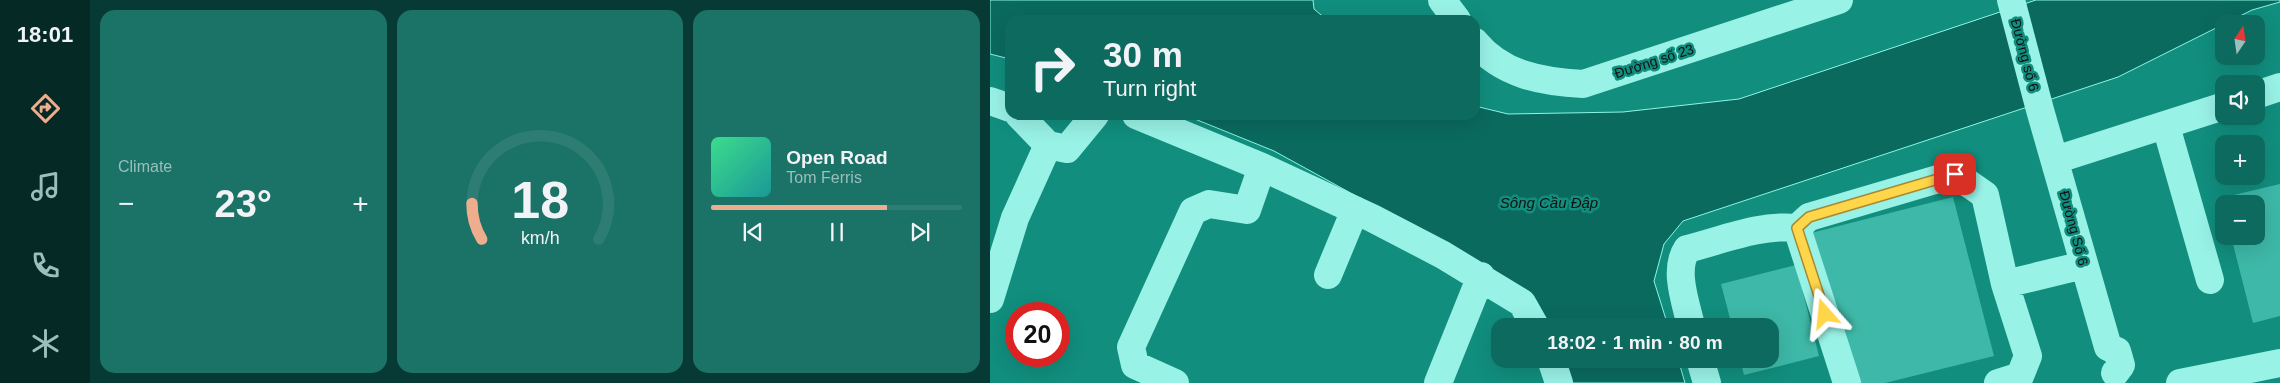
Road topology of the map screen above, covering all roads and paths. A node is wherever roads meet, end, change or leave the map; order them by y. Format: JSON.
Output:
{"nodes":[{"id":1,"x":1442,"y":0,"type":"edge"},
{"id":2,"x":1839,"y":0,"type":"edge"},
{"id":3,"x":2011,"y":0,"type":"edge"},
{"id":4,"x":1453,"y":15,"type":"edge"},
{"id":5,"x":1480,"y":49,"type":"edge"},
{"id":6,"x":2280,"y":87,"type":"edge"},
{"id":7,"x":2265,"y":92,"type":"edge"},
{"id":8,"x":990,"y":101,"type":"edge"},
{"id":9,"x":1005,"y":106,"type":"edge"},
{"id":10,"x":2215,"y":109,"type":"edge"},
{"id":11,"x":2040,"y":110,"type":"joint"},
{"id":12,"x":1024,"y":120,"type":"edge"},
{"id":13,"x":1091,"y":120,"type":"edge"},
{"id":14,"x":1148,"y":120,"type":"edge"},
{"id":15,"x":2166,"y":126,"type":"junction"},
{"id":16,"x":1048,"y":145,"type":"junction"},
{"id":17,"x":2055,"y":160,"type":"junction"},
{"id":18,"x":1262,"y":167,"type":"junction"},
{"id":19,"x":1355,"y":210,"type":"junction"},
{"id":20,"x":1797,"y":228,"type":"junction"},
{"id":21,"x":2084,"y":265,"type":"junction"},
{"id":22,"x":1328,"y":275,"type":"dead end"},
{"id":23,"x":1481,"y":276,"type":"junction"},
{"id":24,"x":2210,"y":280,"type":"dead end"},
{"id":25,"x":2005,"y":284,"type":"junction"},
{"id":26,"x":991,"y":290,"type":"edge"},
{"id":27,"x":1530,"y":318,"type":"edge"},
{"id":28,"x":1689,"y":318,"type":"edge"},
{"id":29,"x":2280,"y":362,"type":"edge"},
{"id":30,"x":1554,"y":368,"type":"edge"},
{"id":31,"x":1703,"y":368,"type":"edge"},
{"id":32,"x":2116,"y":378,"type":"edge"},
{"id":33,"x":1175,"y":383,"type":"edge"},
{"id":34,"x":1438,"y":383,"type":"edge"},
{"id":35,"x":1559,"y":383,"type":"edge"},
{"id":36,"x":1707,"y":383,"type":"edge"},
{"id":37,"x":1847,"y":383,"type":"edge"},
{"id":38,"x":1998,"y":383,"type":"edge"},
{"id":39,"x":2180,"y":383,"type":"edge"}],
"edges":[{"from":1,"to":4,"type":"street"},
{"from":2,"to":5,"type":"street","name":"Đường số 23"},
{"from":3,"to":11,"type":"street","name":"Đường số 6"},
{"from":6,"to":7,"type":"street"},
{"from":8,"to":9,"type":"street"},
{"from":10,"to":15,"type":"street"},
{"from":11,"to":17,"type":"street","name":"Đường Số 6"},
{"from":12,"to":16,"type":"street"},
{"from":13,"to":16,"type":"street"},
{"from":14,"to":18,"type":"street"},
{"from":15,"to":17,"type":"street"},
{"from":15,"to":24,"type":"street"},
{"from":16,"to":26,"type":"street"},
{"from":17,"to":21,"type":"street","name":"Đường Số 6"},
{"from":18,"to":19,"type":"street"},
{"from":18,"to":33,"type":"street"},
{"from":19,"to":22,"type":"street"},
{"from":19,"to":23,"type":"street"},
{"from":20,"to":25,"type":"street"},
{"from":20,"to":28,"type":"street"},
{"from":20,"to":37,"type":"street"},
{"from":21,"to":25,"type":"street"},
{"from":21,"to":32,"type":"street","name":"Đường Số 6"},
{"from":23,"to":27,"type":"street"},
{"from":23,"to":34,"type":"street"},
{"from":25,"to":38,"type":"street"},
{"from":29,"to":39,"type":"street"},
{"from":30,"to":35,"type":"street"},
{"from":31,"to":36,"type":"street"}]}
